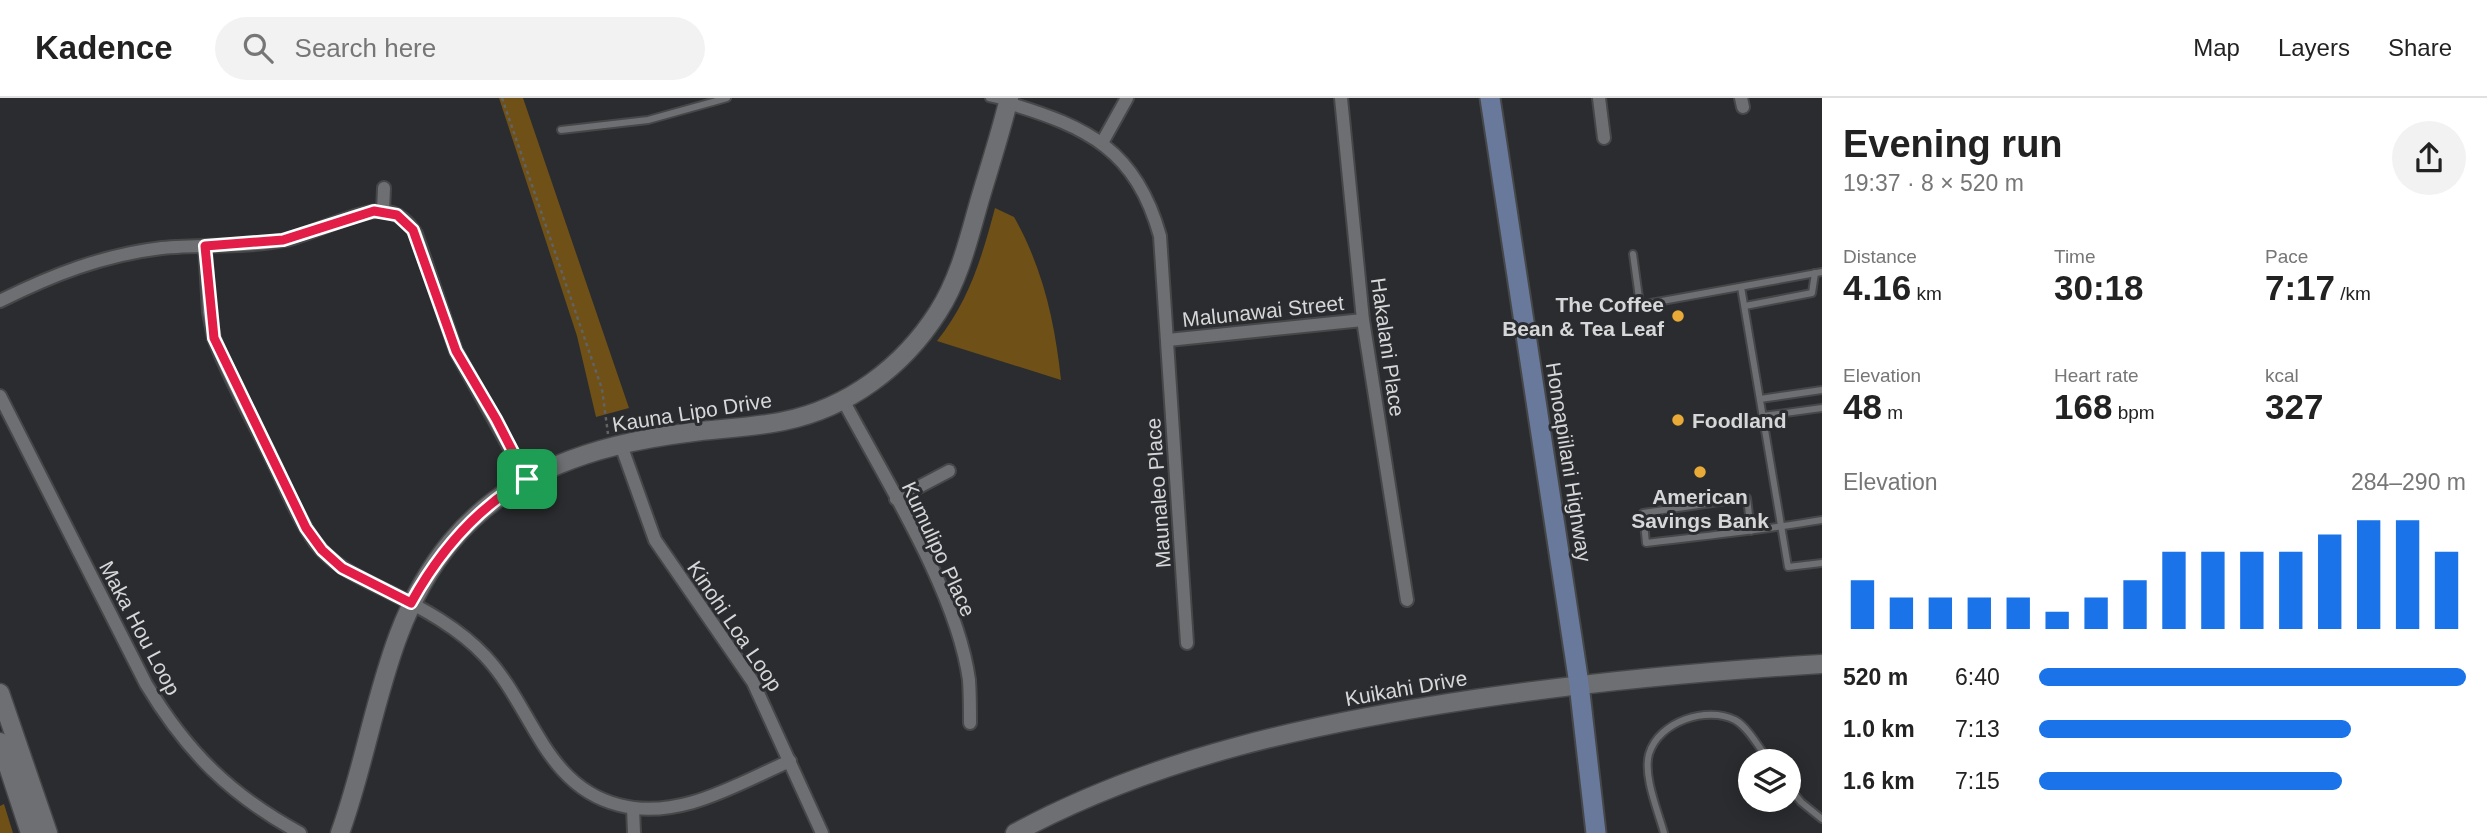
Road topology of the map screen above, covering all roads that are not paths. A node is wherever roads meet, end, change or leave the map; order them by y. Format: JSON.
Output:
{"nodes":[{"id":1,"x":727,"y":98,"type":"edge"},
{"id":2,"x":989,"y":98,"type":"edge"},
{"id":3,"x":1127,"y":98,"type":"edge"},
{"id":4,"x":1341,"y":98,"type":"edge"},
{"id":5,"x":1490,"y":98,"type":"edge"},
{"id":6,"x":1599,"y":98,"type":"edge"},
{"id":7,"x":1009,"y":100,"type":"edge"},
{"id":8,"x":561,"y":130,"type":"dead end"},
{"id":9,"x":1604,"y":138,"type":"dead end"},
{"id":10,"x":1103,"y":141,"type":"junction"},
{"id":11,"x":384,"y":188,"type":"dead end"},
{"id":12,"x":383,"y":211,"type":"junction"},
{"id":13,"x":205,"y":246,"type":"junction"},
{"id":14,"x":1633,"y":254,"type":"dead end"},
{"id":15,"x":1819,"y":272,"type":"edge"},
{"id":16,"x":1741,"y":287,"type":"junction"},
{"id":17,"x":0,"y":302,"type":"edge"},
{"id":18,"x":1745,"y":306,"type":"junction"},
{"id":19,"x":1363,"y":320,"type":"junction"},
{"id":20,"x":1168,"y":341,"type":"junction"},
{"id":21,"x":1822,"y":390,"type":"edge"},
{"id":22,"x":0,"y":396,"type":"edge"},
{"id":23,"x":1760,"y":399,"type":"junction"},
{"id":24,"x":843,"y":400,"type":"junction"},
{"id":25,"x":1822,"y":408,"type":"edge"},
{"id":26,"x":1763,"y":415,"type":"junction"},
{"id":27,"x":616,"y":446,"type":"junction"},
{"id":28,"x":950,"y":471,"type":"dead end"},
{"id":29,"x":527,"y":479,"type":"junction"},
{"id":30,"x":896,"y":499,"type":"junction"},
{"id":31,"x":1822,"y":520,"type":"edge"},
{"id":32,"x":1782,"y":527,"type":"junction"},
{"id":33,"x":1751,"y":531,"type":"junction"},
{"id":34,"x":1822,"y":563,"type":"edge"},
{"id":35,"x":1407,"y":600,"type":"dead end"},
{"id":36,"x":411,"y":603,"type":"junction"},
{"id":37,"x":1187,"y":642,"type":"dead end"},
{"id":38,"x":1822,"y":664,"type":"edge"},
{"id":39,"x":1579,"y":684,"type":"junction"},
{"id":40,"x":0,"y":693,"type":"edge"},
{"id":41,"x":970,"y":723,"type":"dead end"},
{"id":42,"x":0,"y":742,"type":"edge"},
{"id":43,"x":1759,"y":749,"type":"edge"},
{"id":44,"x":790,"y":761,"type":"junction"},
{"id":45,"x":1801,"y":802,"type":"edge"},
{"id":46,"x":633,"y":808,"type":"junction"},
{"id":47,"x":1822,"y":819,"type":"edge"},
{"id":48,"x":30,"y":833,"type":"edge"},
{"id":49,"x":48,"y":833,"type":"edge"},
{"id":50,"x":300,"y":833,"type":"edge"},
{"id":51,"x":340,"y":833,"type":"edge"},
{"id":52,"x":634,"y":833,"type":"edge"},
{"id":53,"x":822,"y":833,"type":"edge"},
{"id":54,"x":1015,"y":833,"type":"edge"},
{"id":55,"x":1596,"y":833,"type":"edge"},
{"id":56,"x":1664,"y":833,"type":"edge"}],
"edges":[{"from":1,"to":8,"type":"lane"},
{"from":2,"to":7,"type":"lane"},
{"from":3,"to":10,"type":"street"},
{"from":4,"to":19,"type":"street","name":"Hakalani Place"},
{"from":5,"to":39,"type":"main road","name":"Honoapiilani Highway"},
{"from":6,"to":9,"type":"street"},
{"from":7,"to":10,"type":"street"},
{"from":7,"to":24,"type":"street","name":"Kauna Lipo Drive"},
{"from":10,"to":20,"type":"street","name":"Maunaleo Place"},
{"from":11,"to":12,"type":"street"},
{"from":12,"to":13,"type":"street"},
{"from":12,"to":29,"type":"street"},
{"from":13,"to":17,"type":"street"},
{"from":13,"to":36,"type":"street"},
{"from":14,"to":16,"type":"lane"},
{"from":15,"to":16,"type":"lane"},
{"from":15,"to":18,"type":"lane"},
{"from":16,"to":18,"type":"lane"},
{"from":18,"to":23,"type":"lane"},
{"from":19,"to":20,"type":"street","name":"Malunawai Street"},
{"from":19,"to":35,"type":"street","name":"Hakalani Place"},
{"from":20,"to":37,"type":"street","name":"Maunaleo Place"},
{"from":21,"to":23,"type":"lane"},
{"from":22,"to":50,"type":"street","name":"Maka Hou Loop"},
{"from":23,"to":26,"type":"lane"},
{"from":24,"to":27,"type":"street","name":"Kauna Lipo Drive"},
{"from":24,"to":30,"type":"street","name":"Kumulipo Place"},
{"from":25,"to":26,"type":"lane"},
{"from":26,"to":32,"type":"lane"},
{"from":27,"to":29,"type":"street","name":"Kauna Lipo Drive"},
{"from":27,"to":44,"type":"street","name":"Kinohi Loa Loop"},
{"from":28,"to":30,"type":"street"},
{"from":29,"to":36,"type":"street","name":"Kauna Lipo Drive"},
{"from":30,"to":41,"type":"street","name":"Kumulipo Place"},
{"from":31,"to":32,"type":"lane"},
{"from":32,"to":33,"type":"lane"},
{"from":32,"to":34,"type":"lane"},
{"from":33,"to":33,"type":"lane"},
{"from":36,"to":46,"type":"street"},
{"from":36,"to":51,"type":"street","name":"Kauna Lipo Drive"},
{"from":38,"to":39,"type":"street","name":"Kuikahi Drive"},
{"from":39,"to":54,"type":"street","name":"Kuikahi Drive"},
{"from":39,"to":55,"type":"main road","name":"Honoapiilani Highway"},
{"from":40,"to":49,"type":"street"},
{"from":42,"to":48,"type":"street"},
{"from":43,"to":56,"type":"lane"},
{"from":44,"to":46,"type":"street"},
{"from":44,"to":53,"type":"street","name":"Kinohi Loa Loop"},
{"from":45,"to":47,"type":"lane"},
{"from":46,"to":52,"type":"street"}]}
